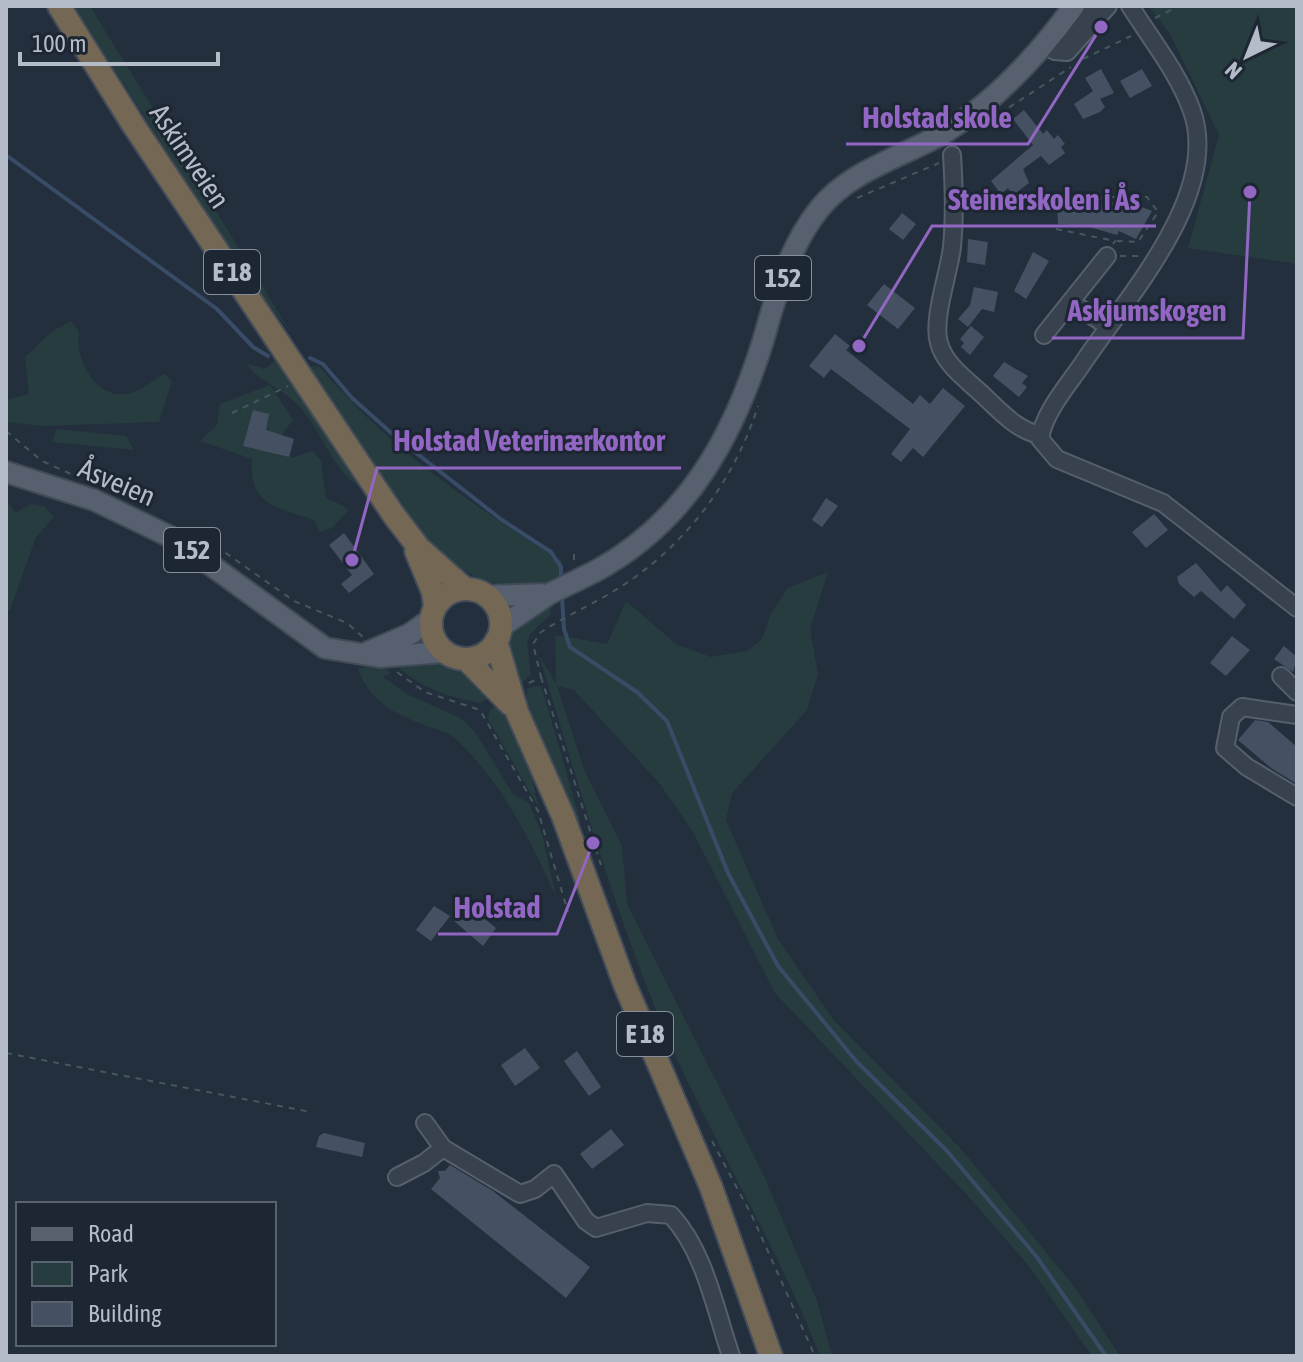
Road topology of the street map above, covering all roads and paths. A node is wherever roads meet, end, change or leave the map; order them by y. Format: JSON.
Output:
{"nodes":[{"id":1,"x":59,"y":6,"type":"edge"},
{"id":2,"x":1074,"y":6,"type":"edge"},
{"id":3,"x":1091,"y":6,"type":"edge"},
{"id":4,"x":1108,"y":6,"type":"edge"},
{"id":5,"x":1130,"y":6,"type":"edge"},
{"id":6,"x":1179,"y":6,"type":"edge"},
{"id":7,"x":1142,"y":26,"type":"junction"},
{"id":8,"x":1049,"y":48,"type":"junction"},
{"id":9,"x":1083,"y":58,"type":"dead end"},
{"id":10,"x":1071,"y":67,"type":"dead end"},
{"id":11,"x":995,"y":117,"type":"dead end"},
{"id":12,"x":952,"y":155,"type":"joint"},
{"id":13,"x":917,"y":174,"type":"dead end"},
{"id":14,"x":1109,"y":197,"type":"dead end"},
{"id":15,"x":1111,"y":248,"type":"joint"},
{"id":16,"x":1070,"y":302,"type":"junction"},
{"id":17,"x":1108,"y":326,"type":"junction"},
{"id":18,"x":1044,"y":335,"type":"dead end"},
{"id":19,"x":302,"y":377,"type":"junction"},
{"id":20,"x":232,"y":413,"type":"dead end"},
{"id":21,"x":1041,"y":435,"type":"junction"},
{"id":22,"x":6,"y":472,"type":"edge"},
{"id":23,"x":409,"y":536,"type":"junction"},
{"id":24,"x":476,"y":593,"type":"junction"},
{"id":25,"x":549,"y":594,"type":"junction"},
{"id":26,"x":1297,"y":608,"type":"edge"},
{"id":27,"x":577,"y":612,"type":"dead end"},
{"id":28,"x":433,"y":613,"type":"junction"},
{"id":29,"x":498,"y":634,"type":"junction"},
{"id":30,"x":444,"y":652,"type":"junction"},
{"id":31,"x":362,"y":654,"type":"junction"},
{"id":32,"x":466,"y":659,"type":"junction"},
{"id":33,"x":390,"y":665,"type":"dead end"},
{"id":34,"x":1281,"y":676,"type":"dead end"},
{"id":35,"x":541,"y":677,"type":"junction"},
{"id":36,"x":529,"y":683,"type":"dead end"},
{"id":37,"x":1297,"y":692,"type":"edge"},
{"id":38,"x":517,"y":712,"type":"junction"},
{"id":39,"x":1297,"y":715,"type":"edge"},
{"id":40,"x":1297,"y":797,"type":"edge"},
{"id":41,"x":602,"y":869,"type":"dead end"},
{"id":42,"x":568,"y":912,"type":"dead end"},
{"id":43,"x":6,"y":1053,"type":"edge"},
{"id":44,"x":311,"y":1112,"type":"dead end"},
{"id":45,"x":425,"y":1123,"type":"dead end"},
{"id":46,"x":711,"y":1139,"type":"dead end"},
{"id":47,"x":443,"y":1148,"type":"junction"},
{"id":48,"x":397,"y":1177,"type":"dead end"},
{"id":49,"x":731,"y":1356,"type":"edge"},
{"id":50,"x":771,"y":1356,"type":"edge"},
{"id":51,"x":815,"y":1356,"type":"edge"}],
"edges":[{"from":1,"to":19,"type":"highway","name":"Askimveien","number":"E 18"},
{"from":2,"to":8,"type":"main road","number":"152"},
{"from":3,"to":8,"type":"street"},
{"from":4,"to":8,"type":"street"},
{"from":5,"to":7,"type":"street"},
{"from":6,"to":7,"type":"path"},
{"from":7,"to":9,"type":"path"},
{"from":7,"to":17,"type":"street"},
{"from":8,"to":25,"type":"main road","number":"152","bridge":true},
{"from":10,"to":11,"type":"path"},
{"from":12,"to":13,"type":"path"},
{"from":12,"to":21,"type":"street"},
{"from":14,"to":15,"type":"path"},
{"from":15,"to":16,"type":"street"},
{"from":16,"to":17,"type":"street"},
{"from":16,"to":18,"type":"street"},
{"from":17,"to":21,"type":"street"},
{"from":19,"to":20,"type":"path"},
{"from":19,"to":23,"type":"highway","name":"Askimveien","number":"E 18"},
{"from":21,"to":26,"type":"street"},
{"from":22,"to":31,"type":"main road","name":"Åsveien","number":"152"},
{"from":23,"to":24,"type":"highway","name":"Askimveien","number":"E 18"},
{"from":23,"to":28,"type":"highway","name":"Askimveien","number":"E 18"},
{"from":24,"to":25,"type":"main road","number":"152"},
{"from":24,"to":28,"type":"highway"},
{"from":24,"to":29,"type":"highway","number":"E 18"},
{"from":25,"to":29,"type":"main road","number":"152"},
{"from":27,"to":35,"type":"path"},
{"from":28,"to":30,"type":"highway","number":"E 18"},
{"from":28,"to":31,"type":"main road"},
{"from":29,"to":32,"type":"highway"},
{"from":29,"to":38,"type":"highway","number":"E 18"},
{"from":30,"to":31,"type":"main road","name":"Åsveien","number":"152"},
{"from":30,"to":32,"type":"highway","number":"E 18"},
{"from":32,"to":38,"type":"highway","number":"E 18"},
{"from":33,"to":42,"type":"path"},
{"from":34,"to":37,"type":"street"},
{"from":35,"to":36,"type":"path"},
{"from":35,"to":41,"type":"path"},
{"from":38,"to":50,"type":"highway","number":"E 18"},
{"from":39,"to":40,"type":"street"},
{"from":43,"to":44,"type":"path"},
{"from":45,"to":47,"type":"street"},
{"from":46,"to":51,"type":"path"},
{"from":47,"to":48,"type":"street"},
{"from":47,"to":49,"type":"street"}]}
